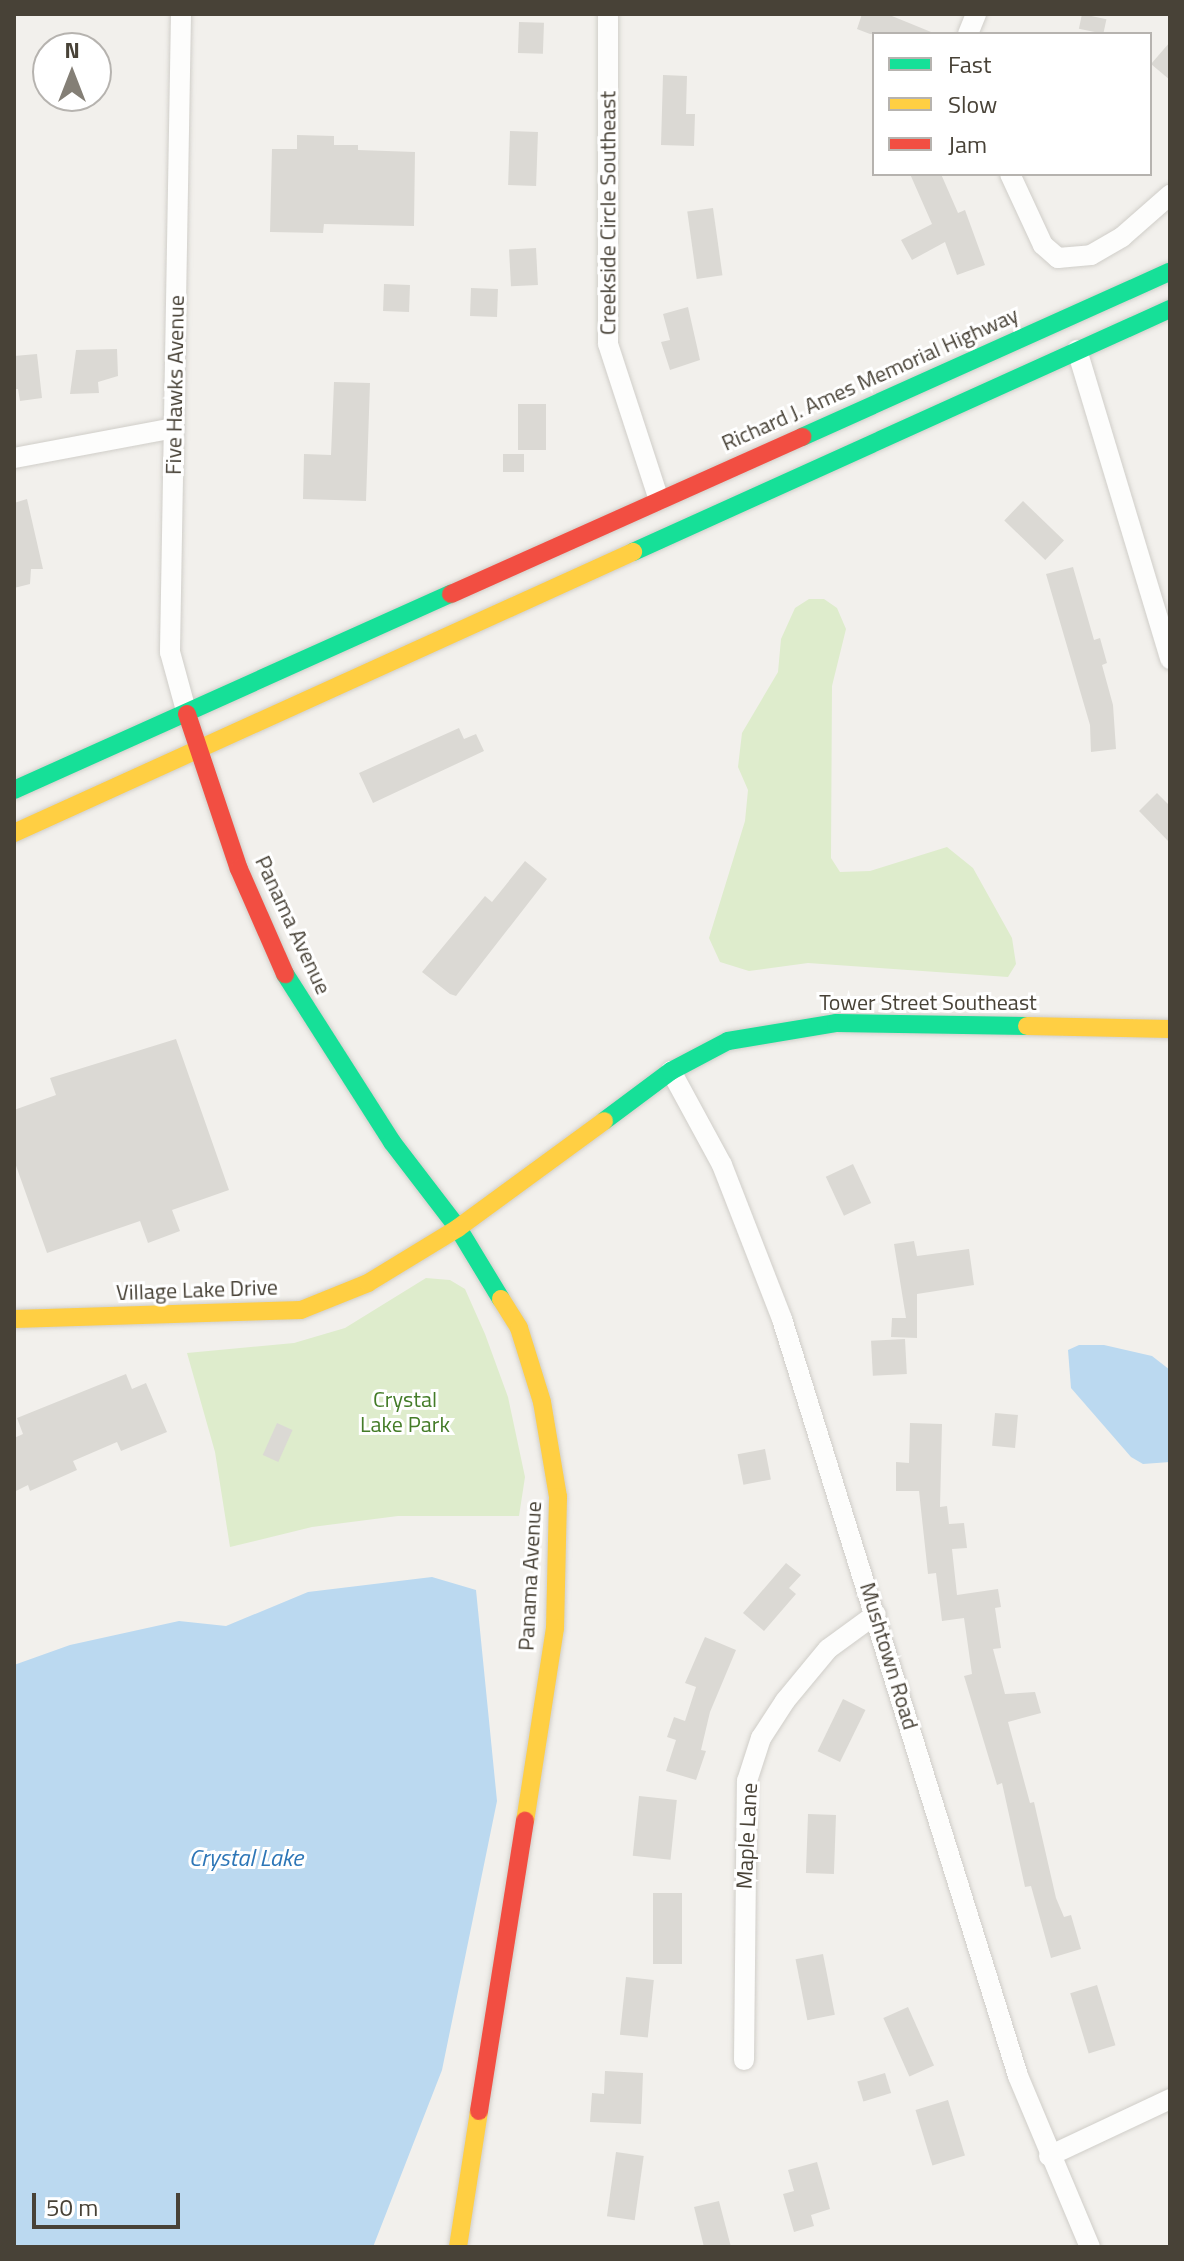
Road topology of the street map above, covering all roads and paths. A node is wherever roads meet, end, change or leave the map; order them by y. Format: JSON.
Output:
{"nodes":[{"id":1,"x":181,"y":14,"type":"edge"},
{"id":2,"x":608,"y":14,"type":"edge"},
{"id":3,"x":1011,"y":176,"type":"edge"},
{"id":4,"x":1170,"y":195,"type":"edge"},
{"id":5,"x":1170,"y":272,"type":"edge"},
{"id":6,"x":1170,"y":309,"type":"edge"},
{"id":7,"x":1077,"y":350,"type":"junction"},
{"id":8,"x":174,"y":428,"type":"junction"},
{"id":9,"x":14,"y":458,"type":"edge"},
{"id":10,"x":659,"y":500,"type":"junction"},
{"id":11,"x":1170,"y":659,"type":"edge"},
{"id":12,"x":187,"y":714,"type":"junction"},
{"id":13,"x":199,"y":752,"type":"junction"},
{"id":14,"x":14,"y":790,"type":"edge"},
{"id":15,"x":14,"y":833,"type":"edge"},
{"id":16,"x":1170,"y":1029,"type":"edge"},
{"id":17,"x":671,"y":1071,"type":"junction"},
{"id":18,"x":458,"y":1228,"type":"junction"},
{"id":19,"x":14,"y":1319,"type":"edge"},
{"id":20,"x":876,"y":1614,"type":"junction"},
{"id":21,"x":744,"y":2060,"type":"dead end"},
{"id":22,"x":1170,"y":2099,"type":"edge"},
{"id":23,"x":1049,"y":2156,"type":"junction"},
{"id":24,"x":458,"y":2247,"type":"edge"},
{"id":25,"x":1090,"y":2247,"type":"edge"}],
"edges":[{"from":1,"to":8,"type":"street","name":"Five Hawks Avenue"},
{"from":2,"to":10,"type":"street","name":"Creekside Circle Southeast"},
{"from":3,"to":4,"type":"street"},
{"from":5,"to":10,"type":"main road","name":"Richard J. Ames Memorial Highway"},
{"from":6,"to":7,"type":"main road"},
{"from":7,"to":11,"type":"street"},
{"from":7,"to":13,"type":"main road"},
{"from":8,"to":9,"type":"street"},
{"from":8,"to":12,"type":"street","name":"Five Hawks Avenue"},
{"from":10,"to":12,"type":"main road","name":"Richard J. Ames Memorial Highway"},
{"from":12,"to":13,"type":"main road","name":"Five Hawks Avenue"},
{"from":12,"to":14,"type":"main road","name":"Richard J. Ames Memorial Highway"},
{"from":13,"to":15,"type":"main road"},
{"from":13,"to":18,"type":"main road","name":"Panama Avenue"},
{"from":16,"to":17,"type":"main road","name":"Tower Street Southeast"},
{"from":17,"to":18,"type":"main road","name":"Tower Street Southeast"},
{"from":17,"to":20,"type":"street","name":"Mushtown Road"},
{"from":18,"to":19,"type":"main road","name":"Village Lake Drive"},
{"from":18,"to":24,"type":"main road","name":"Panama Avenue"},
{"from":20,"to":21,"type":"street","name":"Maple Lane"},
{"from":20,"to":23,"type":"street","name":"Mushtown Road"},
{"from":22,"to":23,"type":"street"},
{"from":23,"to":25,"type":"street","name":"Mushtown Road"}]}
